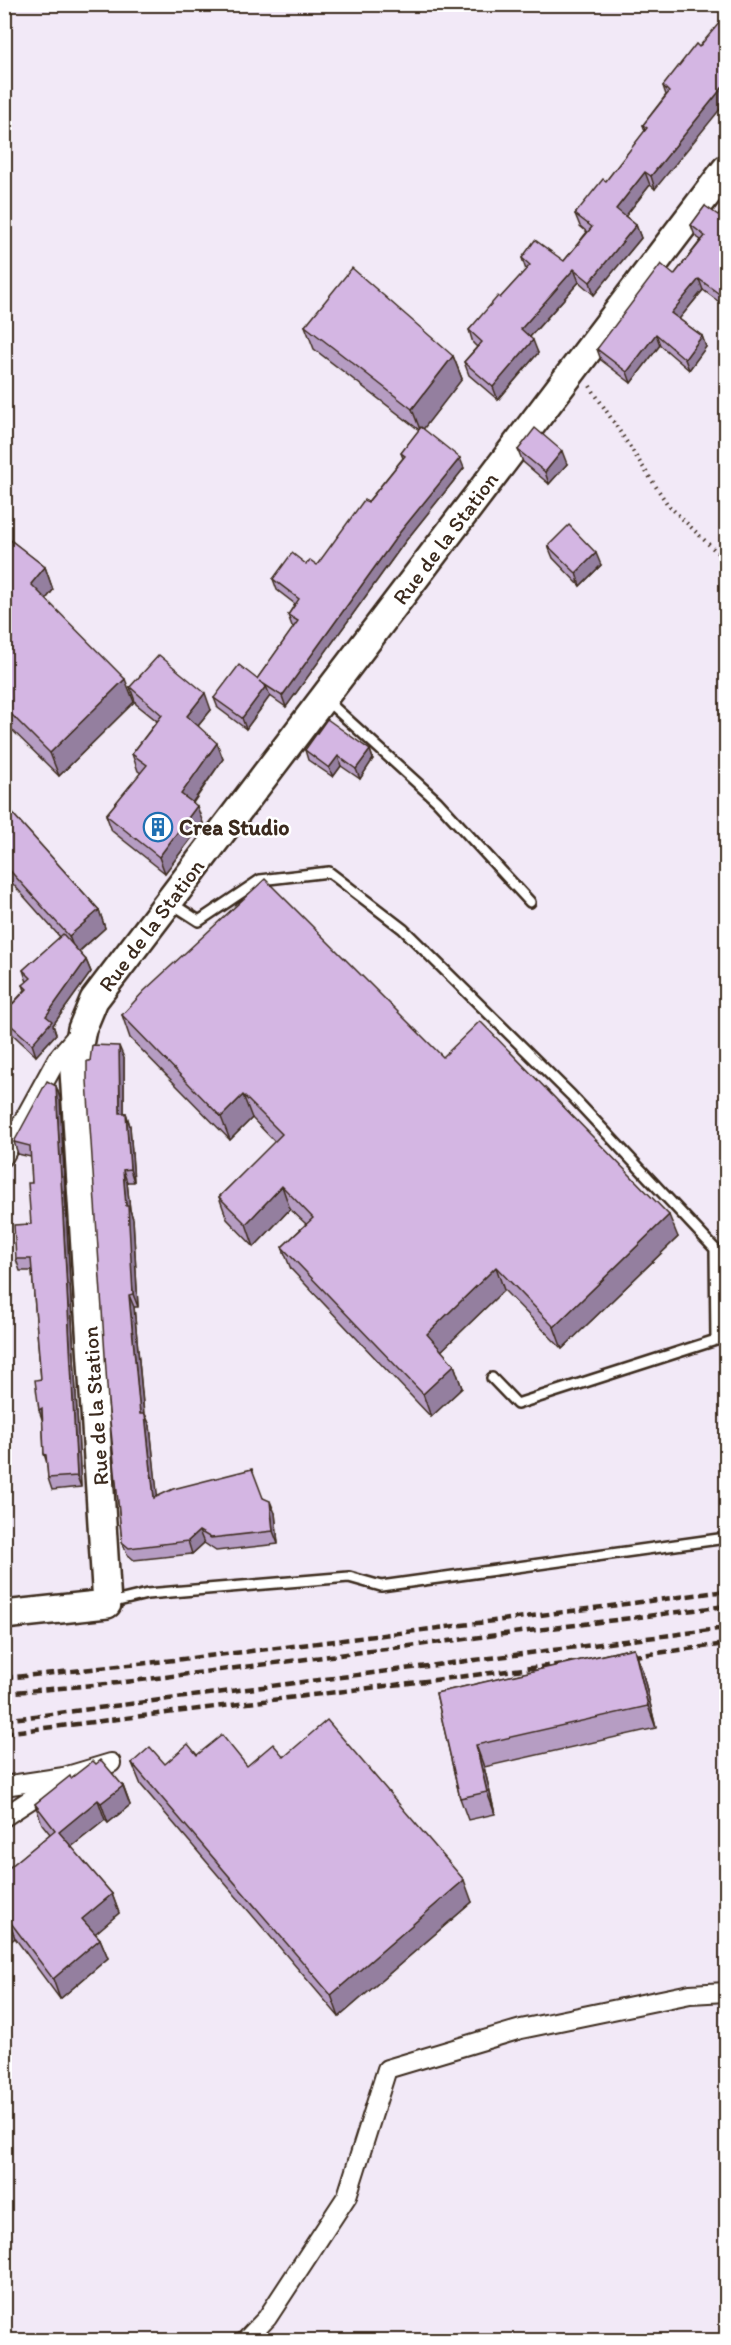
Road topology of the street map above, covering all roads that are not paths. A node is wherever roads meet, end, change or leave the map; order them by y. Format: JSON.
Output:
{"nodes":[{"id":1,"x":726,"y":169,"type":"edge"},
{"id":2,"x":324,"y":698,"type":"junction"},
{"id":3,"x":169,"y":901,"type":"junction"},
{"id":4,"x":530,"y":902,"type":"dead end"},
{"id":5,"x":82,"y":1029,"type":"junction"},
{"id":6,"x":4,"y":1156,"type":"edge"},
{"id":7,"x":492,"y":1378,"type":"dead end"},
{"id":8,"x":726,"y":1538,"type":"edge"},
{"id":9,"x":107,"y":1604,"type":"junction"},
{"id":10,"x":4,"y":1615,"type":"edge"},
{"id":11,"x":111,"y":1763,"type":"dead end"},
{"id":12,"x":64,"y":1777,"type":"junction"},
{"id":13,"x":4,"y":1786,"type":"edge"},
{"id":14,"x":4,"y":1817,"type":"edge"},
{"id":15,"x":726,"y":1992,"type":"edge"},
{"id":16,"x":246,"y":2340,"type":"edge"}],
"edges":[{"from":1,"to":2,"type":"street","name":"Rue de la Station"},
{"from":2,"to":3,"type":"street","name":"Rue de la Station"},
{"from":2,"to":4,"type":"lane"},
{"from":3,"to":5,"type":"street","name":"Rue de la Station"},
{"from":3,"to":7,"type":"lane"},
{"from":5,"to":6,"type":"street"},
{"from":5,"to":9,"type":"street","name":"Rue de la Station"},
{"from":8,"to":9,"type":"lane"},
{"from":9,"to":10,"type":"street"},
{"from":11,"to":12,"type":"street"},
{"from":12,"to":13,"type":"street"},
{"from":12,"to":14,"type":"street"},
{"from":15,"to":16,"type":"street"}]}
